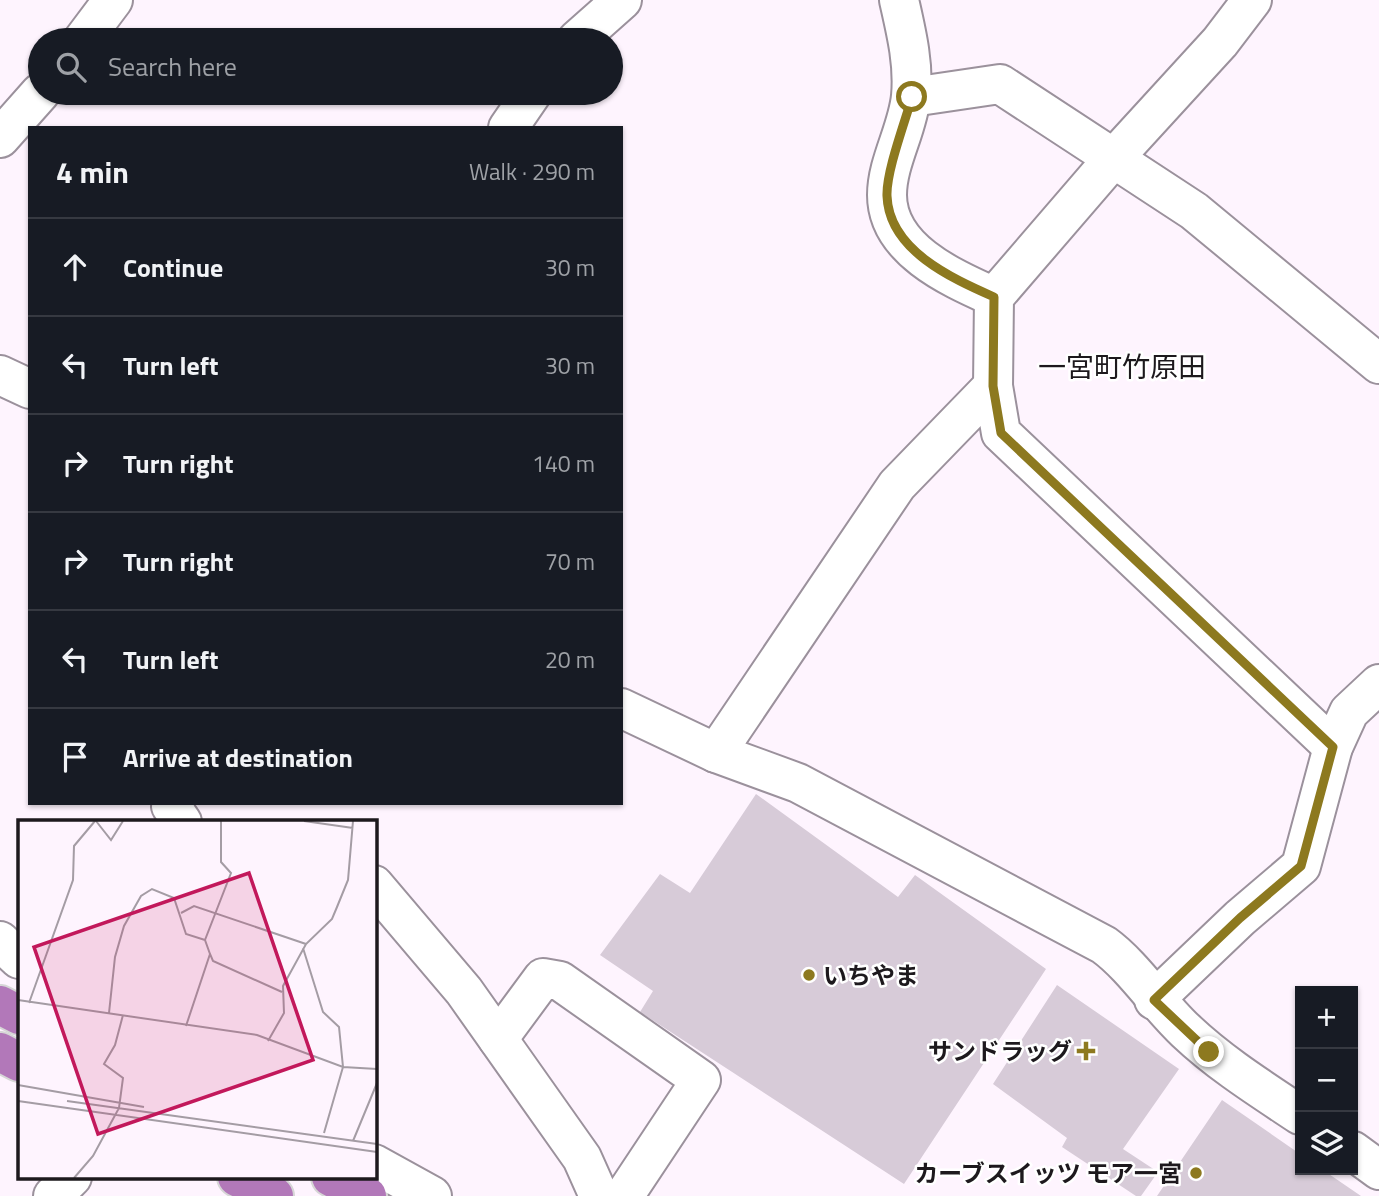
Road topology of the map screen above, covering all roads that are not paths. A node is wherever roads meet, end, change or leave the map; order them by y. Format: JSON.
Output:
{"nodes":[{"id":1,"x":113,"y":0,"type":"edge"},
{"id":2,"x":622,"y":0,"type":"edge"},
{"id":3,"x":899,"y":0,"type":"edge"},
{"id":4,"x":1252,"y":0,"type":"edge"},
{"id":5,"x":92,"y":28,"type":"edge"},
{"id":6,"x":590,"y":28,"type":"edge"},
{"id":7,"x":912,"y":97,"type":"junction"},
{"id":8,"x":28,"y":105,"type":"edge"},
{"id":9,"x":524,"y":105,"type":"edge"},
{"id":10,"x":509,"y":126,"type":"edge"},
{"id":11,"x":2,"y":131,"type":"edge"},
{"id":12,"x":1112,"y":160,"type":"junction"},
{"id":13,"x":994,"y":297,"type":"junction"},
{"id":14,"x":1379,"y":364,"type":"edge"},
{"id":15,"x":0,"y":374,"type":"edge"},
{"id":16,"x":993,"y":386,"type":"junction"},
{"id":17,"x":28,"y":388,"type":"edge"},
{"id":18,"x":1379,"y":684,"type":"edge"},
{"id":19,"x":623,"y":709,"type":"edge"},
{"id":20,"x":1333,"y":747,"type":"junction"},
{"id":21,"x":716,"y":753,"type":"junction"},
{"id":22,"x":173,"y":805,"type":"edge"},
{"id":23,"x":181,"y":820,"type":"edge"},
{"id":24,"x":376,"y":887,"type":"edge"},
{"id":25,"x":0,"y":942,"type":"edge"},
{"id":26,"x":18,"y":958,"type":"edge"},
{"id":27,"x":1154,"y":1000,"type":"junction"},
{"id":28,"x":0,"y":1005,"type":"edge"},
{"id":29,"x":18,"y":1014,"type":"edge"},
{"id":30,"x":498,"y":1039,"type":"junction"},
{"id":31,"x":0,"y":1052,"type":"edge"},
{"id":32,"x":18,"y":1061,"type":"edge"},
{"id":33,"x":1296,"y":1112,"type":"edge"},
{"id":34,"x":1358,"y":1155,"type":"edge"},
{"id":35,"x":376,"y":1165,"type":"edge"},
{"id":36,"x":1379,"y":1170,"type":"edge"},
{"id":37,"x":71,"y":1178,"type":"edge"},
{"id":38,"x":239,"y":1178,"type":"edge"},
{"id":39,"x":333,"y":1178,"type":"edge"},
{"id":40,"x":53,"y":1196,"type":"edge"},
{"id":41,"x":274,"y":1196,"type":"edge"},
{"id":42,"x":367,"y":1196,"type":"edge"},
{"id":43,"x":432,"y":1196,"type":"edge"},
{"id":44,"x":599,"y":1196,"type":"edge"},
{"id":45,"x":624,"y":1196,"type":"edge"}],
"edges":[{"from":1,"to":5,"type":"street"},
{"from":2,"to":6,"type":"street"},
{"from":3,"to":7,"type":"street"},
{"from":4,"to":12,"type":"street"},
{"from":7,"to":12,"type":"street"},
{"from":7,"to":13,"type":"street"},
{"from":8,"to":11,"type":"street"},
{"from":9,"to":10,"type":"street"},
{"from":12,"to":13,"type":"street"},
{"from":12,"to":14,"type":"street"},
{"from":13,"to":16,"type":"street"},
{"from":15,"to":17,"type":"street"},
{"from":16,"to":20,"type":"street"},
{"from":16,"to":21,"type":"street"},
{"from":18,"to":20,"type":"street"},
{"from":19,"to":21,"type":"street"},
{"from":20,"to":27,"type":"street"},
{"from":21,"to":27,"type":"street"},
{"from":22,"to":23,"type":"street"},
{"from":24,"to":30,"type":"street"},
{"from":25,"to":26,"type":"street"},
{"from":27,"to":33,"type":"street"},
{"from":28,"to":29,"type":"highway"},
{"from":30,"to":44,"type":"street"},
{"from":30,"to":45,"type":"street"},
{"from":31,"to":32,"type":"highway"},
{"from":34,"to":36,"type":"street"},
{"from":35,"to":43,"type":"street"},
{"from":37,"to":40,"type":"street"},
{"from":38,"to":41,"type":"highway"},
{"from":39,"to":42,"type":"highway"}]}
